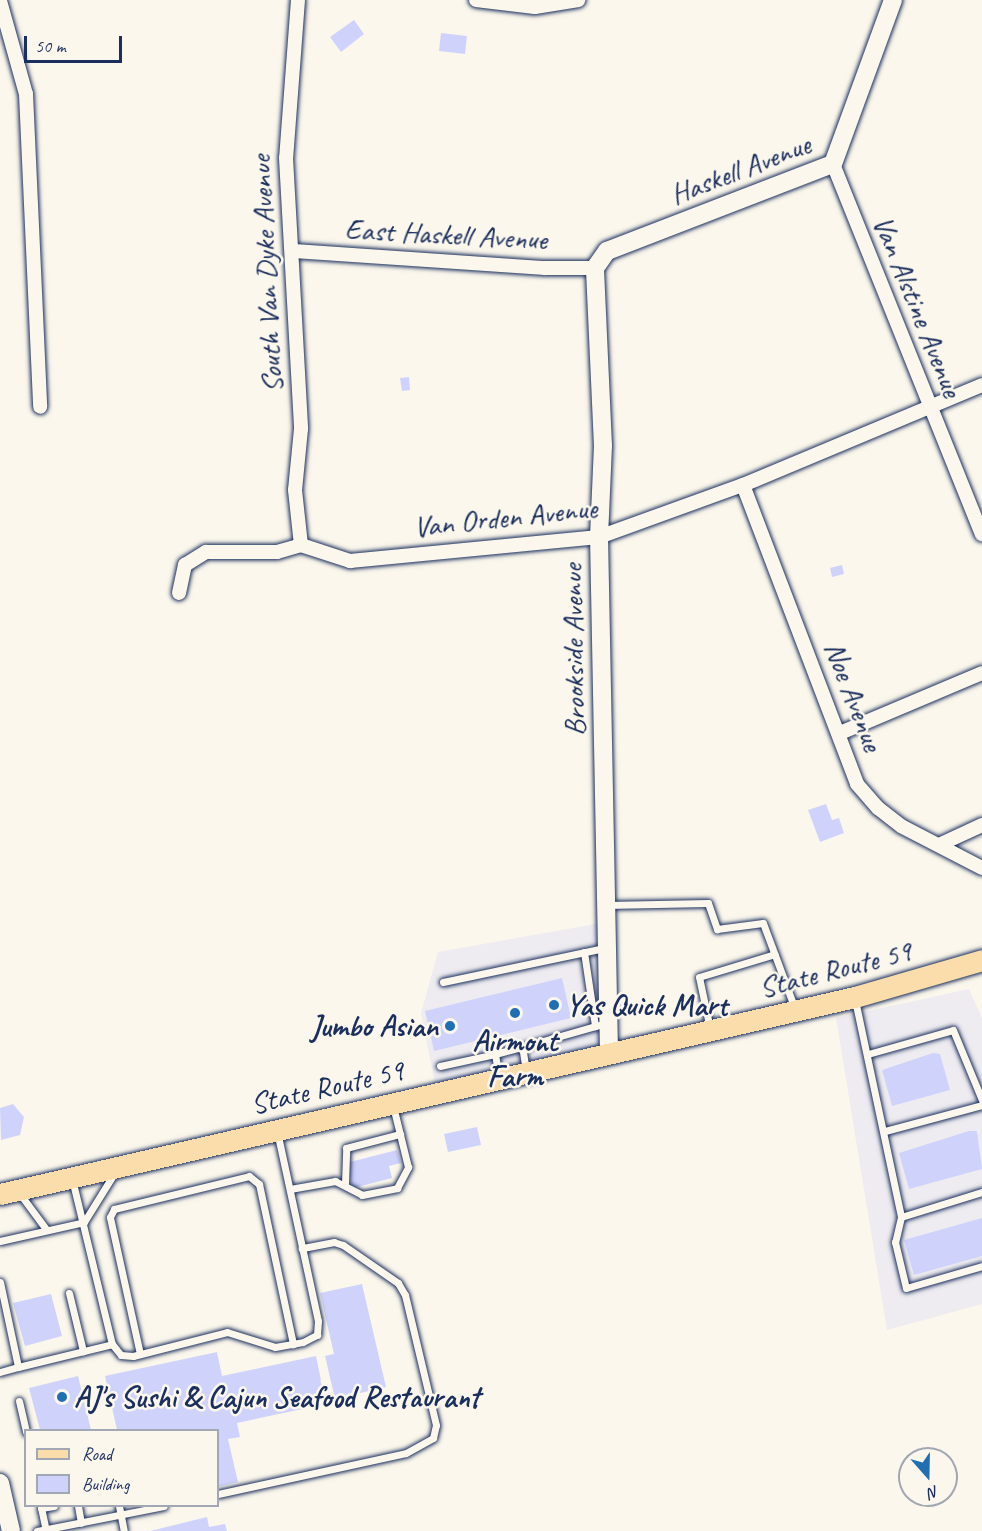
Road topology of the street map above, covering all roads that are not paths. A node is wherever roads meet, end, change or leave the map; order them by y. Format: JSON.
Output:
{"nodes":[{"id":1,"x":298,"y":0,"type":"edge"},
{"id":2,"x":476,"y":0,"type":"edge"},
{"id":3,"x":578,"y":0,"type":"edge"},
{"id":4,"x":893,"y":0,"type":"edge"},
{"id":5,"x":0,"y":1,"type":"edge"},
{"id":6,"x":832,"y":164,"type":"junction"},
{"id":7,"x":294,"y":251,"type":"junction"},
{"id":8,"x":595,"y":268,"type":"junction"},
{"id":9,"x":982,"y":385,"type":"edge"},
{"id":10,"x":40,"y":407,"type":"dead end"},
{"id":11,"x":930,"y":408,"type":"junction"},
{"id":12,"x":743,"y":485,"type":"junction"},
{"id":13,"x":982,"y":534,"type":"edge"},
{"id":14,"x":599,"y":537,"type":"junction"},
{"id":15,"x":301,"y":545,"type":"junction"},
{"id":16,"x":179,"y":593,"type":"dead end"},
{"id":17,"x":982,"y":673,"type":"edge"},
{"id":18,"x":840,"y":733,"type":"junction"},
{"id":19,"x":982,"y":825,"type":"edge"},
{"id":20,"x":941,"y":844,"type":"junction"},
{"id":21,"x":982,"y":868,"type":"edge"},
{"id":22,"x":606,"y":905,"type":"junction"},
{"id":23,"x":607,"y":947,"type":"junction"},
{"id":24,"x":584,"y":952,"type":"junction"},
{"id":25,"x":775,"y":954,"type":"junction"},
{"id":26,"x":982,"y":960,"type":"edge"},
{"id":27,"x":442,"y":982,"type":"dead end"},
{"id":28,"x":855,"y":997,"type":"junction"},
{"id":29,"x":795,"y":1011,"type":"junction"},
{"id":30,"x":602,"y":1025,"type":"junction"},
{"id":31,"x":710,"y":1030,"type":"junction"},
{"id":32,"x":522,"y":1047,"type":"junction"},
{"id":33,"x":609,"y":1052,"type":"junction"},
{"id":34,"x":495,"y":1054,"type":"junction"},
{"id":35,"x":868,"y":1054,"type":"junction"},
{"id":36,"x":440,"y":1066,"type":"dead end"},
{"id":37,"x":527,"y":1071,"type":"junction"},
{"id":38,"x":499,"y":1078,"type":"junction"},
{"id":39,"x":982,"y":1100,"type":"edge"},
{"id":40,"x":392,"y":1103,"type":"junction"},
{"id":41,"x":982,"y":1105,"type":"edge"},
{"id":42,"x":277,"y":1130,"type":"junction"},
{"id":43,"x":885,"y":1131,"type":"junction"},
{"id":44,"x":400,"y":1134,"type":"junction"},
{"id":45,"x":118,"y":1167,"type":"junction"},
{"id":46,"x":71,"y":1178,"type":"junction"},
{"id":47,"x":345,"y":1184,"type":"junction"},
{"id":48,"x":290,"y":1189,"type":"junction"},
{"id":49,"x":8,"y":1192,"type":"edge"},
{"id":50,"x":982,"y":1192,"type":"edge"},
{"id":51,"x":901,"y":1217,"type":"junction"},
{"id":52,"x":84,"y":1222,"type":"junction"},
{"id":53,"x":46,"y":1229,"type":"junction"},
{"id":54,"x":0,"y":1241,"type":"edge"},
{"id":55,"x":302,"y":1248,"type":"junction"},
{"id":56,"x":982,"y":1266,"type":"edge"},
{"id":57,"x":0,"y":1282,"type":"edge"},
{"id":58,"x":69,"y":1293,"type":"dead end"},
{"id":59,"x":112,"y":1344,"type":"junction"},
{"id":60,"x":293,"y":1344,"type":"junction"},
{"id":61,"x":83,"y":1351,"type":"junction"},
{"id":62,"x":140,"y":1354,"type":"junction"},
{"id":63,"x":18,"y":1367,"type":"junction"},
{"id":64,"x":0,"y":1372,"type":"edge"},
{"id":65,"x":19,"y":1401,"type":"dead end"},
{"id":66,"x":25,"y":1429,"type":"edge"},
{"id":67,"x":0,"y":1483,"type":"edge"},
{"id":68,"x":219,"y":1494,"type":"edge"},
{"id":69,"x":41,"y":1507,"type":"edge"},
{"id":70,"x":78,"y":1507,"type":"edge"},
{"id":71,"x":119,"y":1507,"type":"edge"},
{"id":72,"x":159,"y":1507,"type":"edge"},
{"id":73,"x":121,"y":1515,"type":"junction"},
{"id":74,"x":81,"y":1523,"type":"junction"},
{"id":75,"x":46,"y":1530,"type":"edge"},
{"id":76,"x":11,"y":1531,"type":"edge"},
{"id":77,"x":37,"y":1531,"type":"edge"},
{"id":78,"x":124,"y":1531,"type":"edge"}],
"edges":[{"from":1,"to":7,"type":"street","name":"South Van Dyke Avenue"},
{"from":2,"to":3,"type":"street"},
{"from":4,"to":6,"type":"street","name":"Haskell Avenue"},
{"from":5,"to":10,"type":"street"},
{"from":6,"to":8,"type":"street","name":"Haskell Avenue"},
{"from":6,"to":11,"type":"street","name":"Van Alstine Avenue"},
{"from":7,"to":8,"type":"street","name":"East Haskell Avenue"},
{"from":7,"to":15,"type":"street","name":"South Van Dyke Avenue"},
{"from":8,"to":14,"type":"street","name":"Brookside Avenue"},
{"from":9,"to":11,"type":"street","name":"Van Orden Avenue"},
{"from":11,"to":12,"type":"street","name":"Van Orden Avenue"},
{"from":11,"to":13,"type":"street","name":"Van Alstine Avenue"},
{"from":12,"to":14,"type":"street","name":"Van Orden Avenue"},
{"from":12,"to":18,"type":"street","name":"Noe Avenue"},
{"from":14,"to":15,"type":"street","name":"Van Orden Avenue"},
{"from":14,"to":22,"type":"street","name":"Brookside Avenue"},
{"from":15,"to":16,"type":"street"},
{"from":17,"to":18,"type":"street"},
{"from":18,"to":20,"type":"street","name":"Noe Avenue"},
{"from":19,"to":20,"type":"street"},
{"from":20,"to":21,"type":"street","name":"Noe Avenue"},
{"from":22,"to":23,"type":"street","name":"Brookside Avenue"},
{"from":22,"to":25,"type":"lane"},
{"from":23,"to":24,"type":"lane"},
{"from":23,"to":30,"type":"street","name":"Brookside Avenue"},
{"from":24,"to":27,"type":"lane"},
{"from":24,"to":30,"type":"lane"},
{"from":25,"to":29,"type":"lane"},
{"from":25,"to":31,"type":"lane"},
{"from":26,"to":28,"type":"main road","name":"State Route 59"},
{"from":28,"to":29,"type":"main road","name":"State Route 59"},
{"from":28,"to":35,"type":"lane"},
{"from":29,"to":31,"type":"main road","name":"State Route 59"},
{"from":30,"to":32,"type":"lane"},
{"from":30,"to":33,"type":"street","name":"Brookside Avenue"},
{"from":31,"to":33,"type":"main road","name":"State Route 59"},
{"from":32,"to":34,"type":"lane"},
{"from":32,"to":37,"type":"lane"},
{"from":33,"to":37,"type":"main road","name":"State Route 59"},
{"from":34,"to":36,"type":"lane"},
{"from":34,"to":38,"type":"lane"},
{"from":35,"to":39,"type":"lane"},
{"from":35,"to":43,"type":"lane"},
{"from":37,"to":38,"type":"main road","name":"State Route 59"},
{"from":38,"to":40,"type":"main road","name":"State Route 59"},
{"from":40,"to":42,"type":"main road","name":"State Route 59"},
{"from":40,"to":44,"type":"lane"},
{"from":41,"to":43,"type":"lane"},
{"from":42,"to":45,"type":"main road","name":"State Route 59"},
{"from":42,"to":48,"type":"lane"},
{"from":43,"to":51,"type":"lane"},
{"from":44,"to":47,"type":"lane"},
{"from":44,"to":47,"type":"lane"},
{"from":45,"to":46,"type":"main road","name":"State Route 59"},
{"from":45,"to":52,"type":"lane"},
{"from":46,"to":49,"type":"main road","name":"State Route 59"},
{"from":46,"to":52,"type":"lane"},
{"from":47,"to":48,"type":"lane"},
{"from":48,"to":55,"type":"lane"},
{"from":49,"to":53,"type":"lane"},
{"from":50,"to":51,"type":"lane"},
{"from":51,"to":56,"type":"lane"},
{"from":52,"to":53,"type":"lane"},
{"from":52,"to":59,"type":"lane"},
{"from":53,"to":54,"type":"lane"},
{"from":55,"to":60,"type":"lane"},
{"from":55,"to":68,"type":"lane"},
{"from":57,"to":63,"type":"lane"},
{"from":58,"to":61,"type":"lane"},
{"from":59,"to":61,"type":"lane"},
{"from":59,"to":62,"type":"lane"},
{"from":60,"to":62,"type":"lane"},
{"from":60,"to":62,"type":"lane"},
{"from":61,"to":63,"type":"lane"},
{"from":63,"to":64,"type":"lane"},
{"from":65,"to":66,"type":"lane"},
{"from":67,"to":76,"type":"street"},
{"from":69,"to":75,"type":"lane"},
{"from":70,"to":74,"type":"lane"},
{"from":71,"to":73,"type":"lane"},
{"from":72,"to":73,"type":"lane"},
{"from":73,"to":74,"type":"lane"},
{"from":73,"to":78,"type":"lane"},
{"from":74,"to":75,"type":"lane"},
{"from":75,"to":77,"type":"lane"}]}
